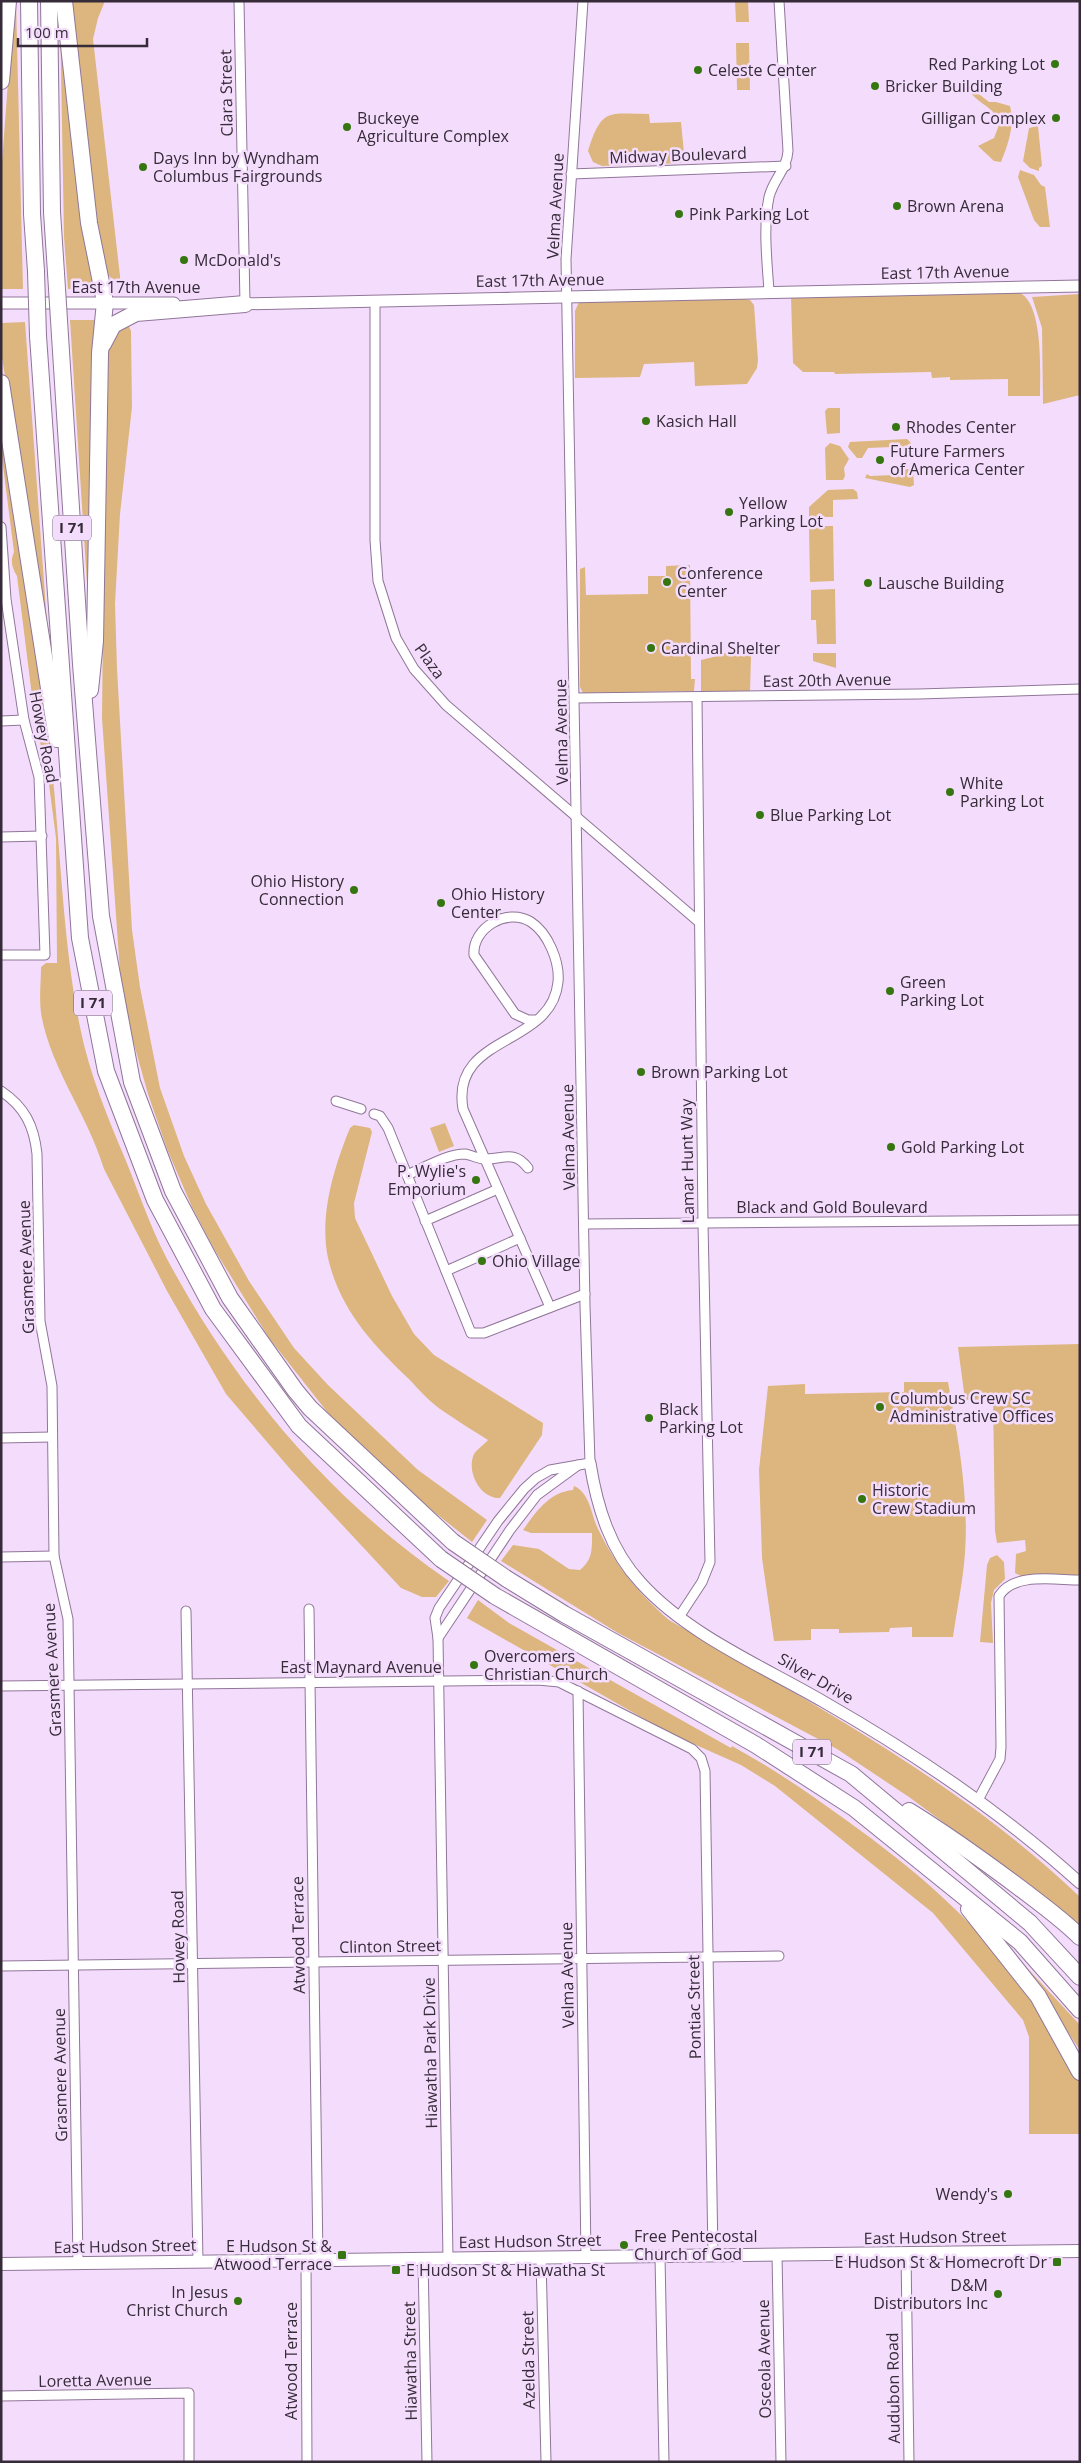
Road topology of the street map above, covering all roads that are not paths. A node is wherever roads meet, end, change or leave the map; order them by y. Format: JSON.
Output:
{"nodes":[{"id":1,"x":8,"y":1,"type":"edge"},
{"id":2,"x":29,"y":1,"type":"edge"},
{"id":3,"x":49,"y":1,"type":"edge"},
{"id":4,"x":64,"y":1,"type":"edge"},
{"id":5,"x":239,"y":1,"type":"edge"},
{"id":6,"x":583,"y":1,"type":"edge"},
{"id":7,"x":779,"y":1,"type":"edge"},
{"id":8,"x":1,"y":81,"type":"edge"},
{"id":9,"x":786,"y":166,"type":"junction"},
{"id":10,"x":571,"y":174,"type":"junction"},
{"id":11,"x":1080,"y":286,"type":"edge"},
{"id":12,"x":769,"y":291,"type":"junction"},
{"id":13,"x":567,"y":296,"type":"junction"},
{"id":14,"x":376,"y":301,"type":"junction"},
{"id":15,"x":105,"y":302,"type":"junction"},
{"id":16,"x":1,"y":303,"type":"edge"},
{"id":17,"x":245,"y":304,"type":"junction"},
{"id":18,"x":100,"y":354,"type":"junction"},
{"id":19,"x":1,"y":383,"type":"edge"},
{"id":20,"x":1,"y":526,"type":"edge"},
{"id":21,"x":4,"y":599,"type":"edge"},
{"id":22,"x":1080,"y":689,"type":"edge"},
{"id":23,"x":697,"y":697,"type":"junction"},
{"id":24,"x":575,"y":698,"type":"junction"},
{"id":25,"x":24,"y":720,"type":"junction"},
{"id":26,"x":87,"y":720,"type":"junction"},
{"id":27,"x":1,"y":721,"type":"edge"},
{"id":28,"x":71,"y":812,"type":"junction"},
{"id":29,"x":578,"y":816,"type":"junction"},
{"id":30,"x":42,"y":836,"type":"junction"},
{"id":31,"x":1,"y":837,"type":"edge"},
{"id":32,"x":699,"y":922,"type":"junction"},
{"id":33,"x":1,"y":955,"type":"edge"},
{"id":34,"x":516,"y":1014,"type":"junction"},
{"id":35,"x":537,"y":1020,"type":"junction"},
{"id":36,"x":514,"y":1036,"type":"junction"},
{"id":37,"x":1,"y":1091,"type":"edge"},
{"id":38,"x":336,"y":1101,"type":"dead end"},
{"id":39,"x":361,"y":1110,"type":"dead end"},
{"id":40,"x":374,"y":1114,"type":"dead end"},
{"id":41,"x":486,"y":1160,"type":"junction"},
{"id":42,"x":528,"y":1168,"type":"dead end"},
{"id":43,"x":407,"y":1175,"type":"junction"},
{"id":44,"x":498,"y":1189,"type":"junction"},
{"id":45,"x":425,"y":1220,"type":"junction"},
{"id":46,"x":1080,"y":1220,"type":"edge"},
{"id":47,"x":703,"y":1223,"type":"junction"},
{"id":48,"x":584,"y":1224,"type":"junction"},
{"id":49,"x":520,"y":1238,"type":"junction"},
{"id":50,"x":446,"y":1271,"type":"junction"},
{"id":51,"x":585,"y":1294,"type":"junction"},
{"id":52,"x":550,"y":1307,"type":"junction"},
{"id":53,"x":52,"y":1437,"type":"junction"},
{"id":54,"x":1,"y":1438,"type":"edge"},
{"id":55,"x":590,"y":1463,"type":"junction"},
{"id":56,"x":578,"y":1465,"type":"junction"},
{"id":57,"x":54,"y":1556,"type":"junction"},
{"id":58,"x":1,"y":1557,"type":"edge"},
{"id":59,"x":1080,"y":1580,"type":"edge"},
{"id":60,"x":309,"y":1609,"type":"dead end"},
{"id":61,"x":186,"y":1612,"type":"dead end"},
{"id":62,"x":679,"y":1617,"type":"junction"},
{"id":63,"x":438,"y":1638,"type":"junction"},
{"id":64,"x":438,"y":1681,"type":"junction"},
{"id":65,"x":309,"y":1682,"type":"junction"},
{"id":66,"x":189,"y":1683,"type":"junction"},
{"id":67,"x":1,"y":1686,"type":"edge"},
{"id":68,"x":69,"y":1686,"type":"junction"},
{"id":69,"x":578,"y":1692,"type":"junction"},
{"id":70,"x":701,"y":1758,"type":"joint"},
{"id":71,"x":852,"y":1774,"type":"junction"},
{"id":72,"x":978,"y":1800,"type":"junction"},
{"id":73,"x":929,"y":1868,"type":"junction"},
{"id":74,"x":1080,"y":1883,"type":"edge"},
{"id":75,"x":1080,"y":1937,"type":"edge"},
{"id":76,"x":779,"y":1956,"type":"dead end"},
{"id":77,"x":708,"y":1958,"type":"junction"},
{"id":78,"x":582,"y":1959,"type":"junction"},
{"id":79,"x":444,"y":1960,"type":"junction"},
{"id":80,"x":313,"y":1962,"type":"junction"},
{"id":81,"x":194,"y":1964,"type":"junction"},
{"id":82,"x":73,"y":1965,"type":"junction"},
{"id":83,"x":1,"y":1966,"type":"edge"},
{"id":84,"x":1080,"y":1977,"type":"edge"},
{"id":85,"x":1080,"y":2010,"type":"edge"},
{"id":86,"x":1080,"y":2072,"type":"edge"},
{"id":87,"x":1080,"y":2251,"type":"edge"},
{"id":88,"x":1059,"y":2252,"type":"junction"},
{"id":89,"x":906,"y":2253,"type":"junction"},
{"id":90,"x":777,"y":2255,"type":"junction"},
{"id":91,"x":660,"y":2256,"type":"junction"},
{"id":92,"x":713,"y":2256,"type":"junction"},
{"id":93,"x":586,"y":2257,"type":"junction"},
{"id":94,"x":1080,"y":2257,"type":"edge"},
{"id":95,"x":541,"y":2258,"type":"junction"},
{"id":96,"x":423,"y":2259,"type":"junction"},
{"id":97,"x":448,"y":2259,"type":"junction"},
{"id":98,"x":312,"y":2260,"type":"junction"},
{"id":99,"x":198,"y":2262,"type":"junction"},
{"id":100,"x":78,"y":2263,"type":"junction"},
{"id":101,"x":1,"y":2264,"type":"edge"},
{"id":102,"x":1,"y":2396,"type":"edge"},
{"id":103,"x":189,"y":2462,"type":"edge"},
{"id":104,"x":307,"y":2462,"type":"edge"},
{"id":105,"x":427,"y":2462,"type":"edge"},
{"id":106,"x":546,"y":2462,"type":"edge"},
{"id":107,"x":664,"y":2462,"type":"edge"},
{"id":108,"x":781,"y":2462,"type":"edge"},
{"id":109,"x":909,"y":2462,"type":"edge"}],
"edges":[{"from":1,"to":8,"type":"highway"},
{"from":2,"to":28,"type":"highway","number":"I 71","bridge":true},
{"from":3,"to":26,"type":"highway","number":"I 71","bridge":true},
{"from":4,"to":15,"type":"highway"},
{"from":5,"to":17,"type":"street","name":"Clara Street"},
{"from":6,"to":10,"type":"street","name":"Velma Avenue"},
{"from":7,"to":9,"type":"street"},
{"from":9,"to":10,"type":"street","name":"Midway Boulevard"},
{"from":9,"to":12,"type":"street"},
{"from":10,"to":13,"type":"street","name":"Velma Avenue"},
{"from":11,"to":12,"type":"street","name":"East 17th Avenue"},
{"from":12,"to":13,"type":"street","name":"East 17th Avenue"},
{"from":13,"to":14,"type":"street","name":"East 17th Avenue"},
{"from":13,"to":24,"type":"street","name":"Velma Avenue"},
{"from":14,"to":17,"type":"street","name":"East 17th Avenue"},
{"from":14,"to":29,"type":"street","name":"Plaza"},
{"from":15,"to":16,"type":"street","name":"East 17th Avenue"},
{"from":15,"to":17,"type":"street","name":"East 17th Avenue"},
{"from":15,"to":18,"type":"highway"},
{"from":17,"to":18,"type":"highway"},
{"from":18,"to":26,"type":"highway"},
{"from":19,"to":28,"type":"highway"},
{"from":20,"to":21,"type":"street","name":"Howey Road"},
{"from":21,"to":25,"type":"street","name":"Howey Road"},
{"from":22,"to":23,"type":"street","name":"East 20th Avenue"},
{"from":23,"to":24,"type":"street","name":"East 20th Avenue"},
{"from":23,"to":32,"type":"street","name":"Lamar Hunt Way"},
{"from":24,"to":29,"type":"street","name":"Velma Avenue"},
{"from":25,"to":27,"type":"street"},
{"from":25,"to":30,"type":"street","name":"Howey Road"},
{"from":26,"to":71,"type":"highway","number":"I 71","bridge":true},
{"from":28,"to":73,"type":"highway","number":"I 71","bridge":true},
{"from":29,"to":32,"type":"street","name":"Plaza"},
{"from":29,"to":48,"type":"street","name":"Velma Avenue"},
{"from":30,"to":31,"type":"street"},
{"from":30,"to":33,"type":"street","name":"Howey Road"},
{"from":32,"to":47,"type":"street","name":"Lamar Hunt Way"},
{"from":34,"to":35,"type":"street"},
{"from":34,"to":35,"type":"street"},
{"from":34,"to":36,"type":"street"},
{"from":35,"to":36,"type":"street"},
{"from":36,"to":41,"type":"street"},
{"from":37,"to":53,"type":"street","name":"Grasmere Avenue"},
{"from":38,"to":39,"type":"street"},
{"from":40,"to":43,"type":"street"},
{"from":41,"to":42,"type":"street"},
{"from":41,"to":43,"type":"street"},
{"from":41,"to":44,"type":"street"},
{"from":43,"to":45,"type":"street"},
{"from":44,"to":45,"type":"street"},
{"from":44,"to":49,"type":"street"},
{"from":45,"to":50,"type":"street"},
{"from":46,"to":47,"type":"street","name":"Black and Gold Boulevard"},
{"from":47,"to":48,"type":"street","name":"Black and Gold Boulevard"},
{"from":47,"to":62,"type":"street","name":"Lamar Hunt Way"},
{"from":48,"to":51,"type":"street","name":"Velma Avenue"},
{"from":49,"to":50,"type":"street"},
{"from":49,"to":52,"type":"street"},
{"from":50,"to":52,"type":"street"},
{"from":51,"to":52,"type":"street"},
{"from":51,"to":55,"type":"street","name":"Velma Avenue"},
{"from":53,"to":54,"type":"street"},
{"from":53,"to":57,"type":"street","name":"Grasmere Avenue"},
{"from":55,"to":56,"type":"street","name":"Hiawatha Park Drive"},
{"from":55,"to":62,"type":"street","name":"Silver Drive"},
{"from":56,"to":63,"type":"street","name":"Hiawatha Park Drive"},
{"from":56,"to":63,"type":"street","name":"Hiawatha Park Drive"},
{"from":57,"to":58,"type":"street"},
{"from":57,"to":68,"type":"street","name":"Grasmere Avenue"},
{"from":59,"to":72,"type":"street"},
{"from":60,"to":65,"type":"street","name":"Atwood Terrace"},
{"from":61,"to":66,"type":"street","name":"Howey Road"},
{"from":62,"to":72,"type":"street","name":"Silver Drive"},
{"from":63,"to":64,"type":"street","name":"Hiawatha Park Drive"},
{"from":64,"to":65,"type":"street","name":"East Maynard Avenue"},
{"from":64,"to":69,"type":"street","name":"East Maynard Avenue"},
{"from":64,"to":79,"type":"street","name":"Hiawatha Park Drive"},
{"from":65,"to":66,"type":"street","name":"East Maynard Avenue"},
{"from":65,"to":80,"type":"street","name":"Atwood Terrace"},
{"from":66,"to":68,"type":"street","name":"East Maynard Avenue"},
{"from":66,"to":81,"type":"street","name":"Howey Road"},
{"from":67,"to":68,"type":"street","name":"East Maynard Avenue"},
{"from":68,"to":82,"type":"street","name":"Grasmere Avenue"},
{"from":69,"to":70,"type":"street","name":"East Maynard Avenue"},
{"from":69,"to":78,"type":"street","name":"Velma Avenue"},
{"from":70,"to":77,"type":"street","name":"Pontiac Street"},
{"from":71,"to":75,"type":"highway"},
{"from":71,"to":84,"type":"highway","number":"I 71"},
{"from":72,"to":74,"type":"street","name":"Silver Drive"},
{"from":73,"to":85,"type":"highway","number":"I 71"},
{"from":73,"to":86,"type":"highway"},
{"from":76,"to":77,"type":"street","name":"Clinton Street"},
{"from":77,"to":78,"type":"street","name":"Clinton Street"},
{"from":77,"to":92,"type":"street","name":"Pontiac Street"},
{"from":78,"to":79,"type":"street","name":"Clinton Street"},
{"from":78,"to":93,"type":"street","name":"Velma Avenue"},
{"from":79,"to":80,"type":"street","name":"Clinton Street"},
{"from":79,"to":97,"type":"street","name":"Hiawatha Park Drive"},
{"from":80,"to":81,"type":"street","name":"Clinton Street"},
{"from":80,"to":98,"type":"street","name":"Atwood Terrace"},
{"from":81,"to":82,"type":"street","name":"Clinton Street"},
{"from":81,"to":99,"type":"street","name":"Howey Road"},
{"from":82,"to":83,"type":"street","name":"Clinton Street"},
{"from":82,"to":100,"type":"street","name":"Grasmere Avenue"},
{"from":87,"to":88,"type":"main road","name":"East Hudson Street"},
{"from":88,"to":89,"type":"main road","name":"East Hudson Street"},
{"from":88,"to":94,"type":"main road","name":"East Hudson Street"},
{"from":89,"to":90,"type":"main road","name":"East Hudson Street"},
{"from":89,"to":109,"type":"street","name":"Audubon Road"},
{"from":90,"to":92,"type":"main road","name":"East Hudson Street"},
{"from":90,"to":108,"type":"street","name":"Osceola Avenue"},
{"from":91,"to":92,"type":"main road","name":"East Hudson Street"},
{"from":91,"to":93,"type":"main road","name":"East Hudson Street"},
{"from":91,"to":107,"type":"street"},
{"from":93,"to":95,"type":"main road","name":"East Hudson Street"},
{"from":95,"to":97,"type":"main road","name":"East Hudson Street"},
{"from":95,"to":106,"type":"street","name":"Azelda Street"},
{"from":96,"to":97,"type":"main road","name":"East Hudson Street"},
{"from":96,"to":98,"type":"main road","name":"East Hudson Street"},
{"from":96,"to":105,"type":"street","name":"Hiawatha Street"},
{"from":98,"to":99,"type":"main road","name":"East Hudson Street"},
{"from":98,"to":104,"type":"street","name":"Atwood Terrace"},
{"from":99,"to":100,"type":"main road","name":"East Hudson Street"},
{"from":100,"to":101,"type":"main road","name":"East Hudson Street"},
{"from":102,"to":103,"type":"street","name":"Loretta Avenue"}]}
